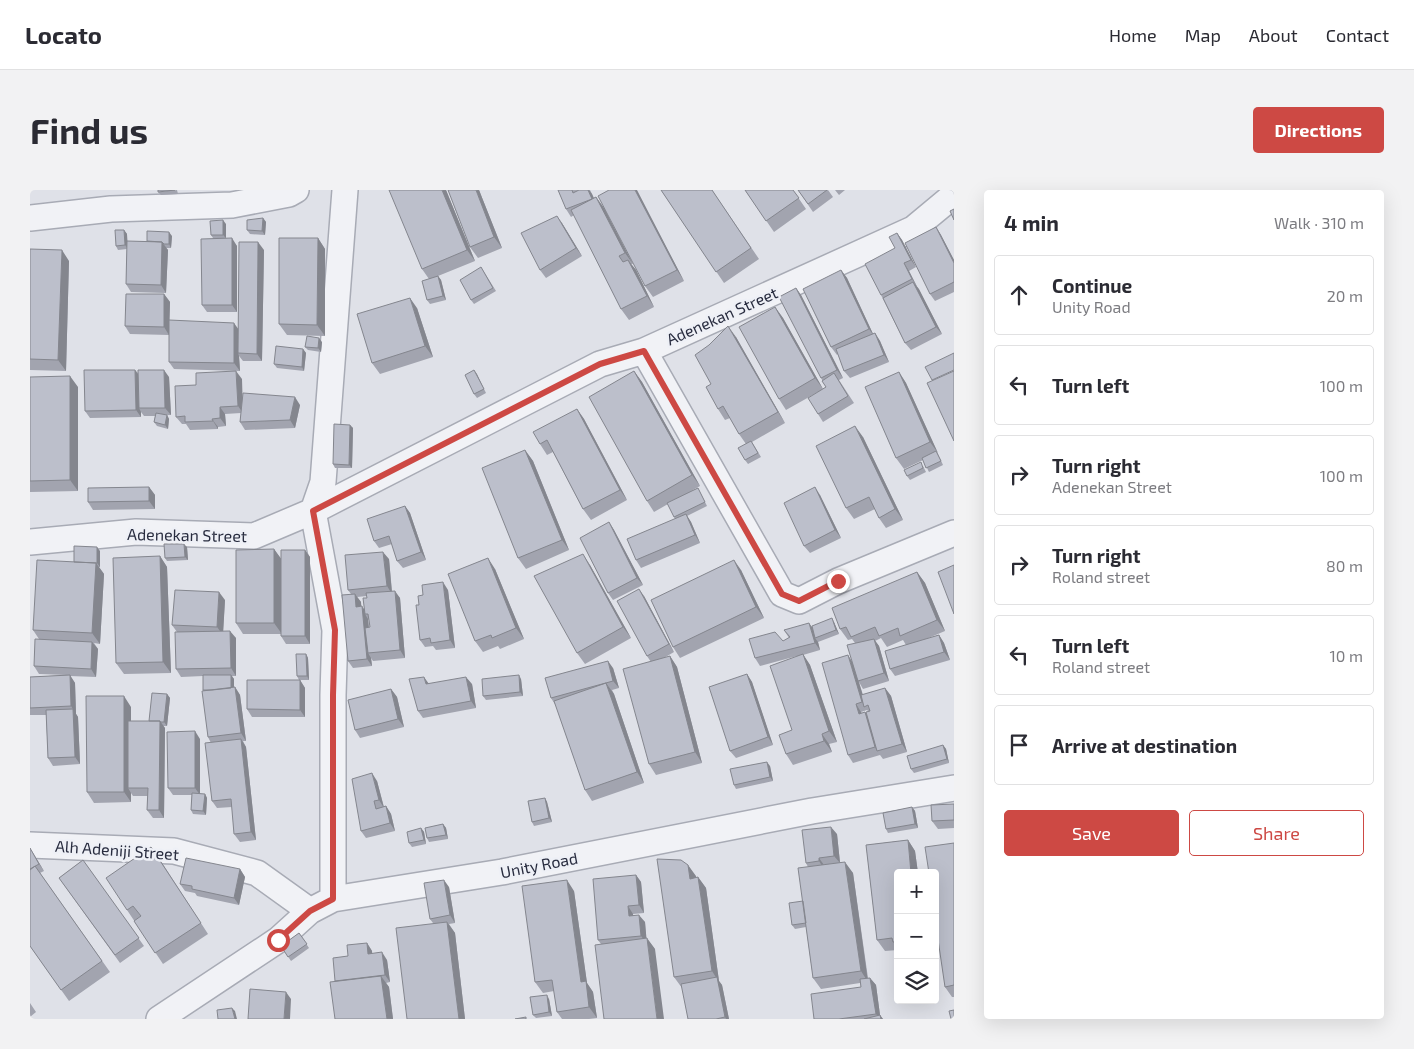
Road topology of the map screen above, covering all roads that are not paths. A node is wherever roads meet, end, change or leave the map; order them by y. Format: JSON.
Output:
{"nodes":[{"id":1,"x":296,"y":190,"type":"edge"},
{"id":2,"x":345,"y":190,"type":"edge"},
{"id":3,"x":954,"y":195,"type":"edge"},
{"id":4,"x":30,"y":218,"type":"edge"},
{"id":5,"x":644,"y":351,"type":"junction"},
{"id":6,"x":313,"y":511,"type":"junction"},
{"id":7,"x":954,"y":533,"type":"edge"},
{"id":8,"x":30,"y":542,"type":"edge"},
{"id":9,"x":954,"y":788,"type":"edge"},
{"id":10,"x":30,"y":845,"type":"edge"},
{"id":11,"x":333,"y":899,"type":"junction"},
{"id":12,"x":310,"y":911,"type":"junction"},
{"id":13,"x":159,"y":1019,"type":"edge"}],
"edges":[{"from":1,"to":4,"type":"street"},
{"from":2,"to":6,"type":"street"},
{"from":3,"to":5,"type":"street","name":"Adenekan Street"},
{"from":5,"to":6,"type":"street","name":"Adenekan Street"},
{"from":5,"to":7,"type":"street"},
{"from":6,"to":8,"type":"street","name":"Adenekan Street"},
{"from":6,"to":11,"type":"street"},
{"from":9,"to":11,"type":"street","name":"Unity Road"},
{"from":10,"to":12,"type":"street","name":"Alh Adeniji Street"},
{"from":11,"to":12,"type":"street","name":"Unity Road"},
{"from":12,"to":13,"type":"street","name":"Unity Road"}]}
